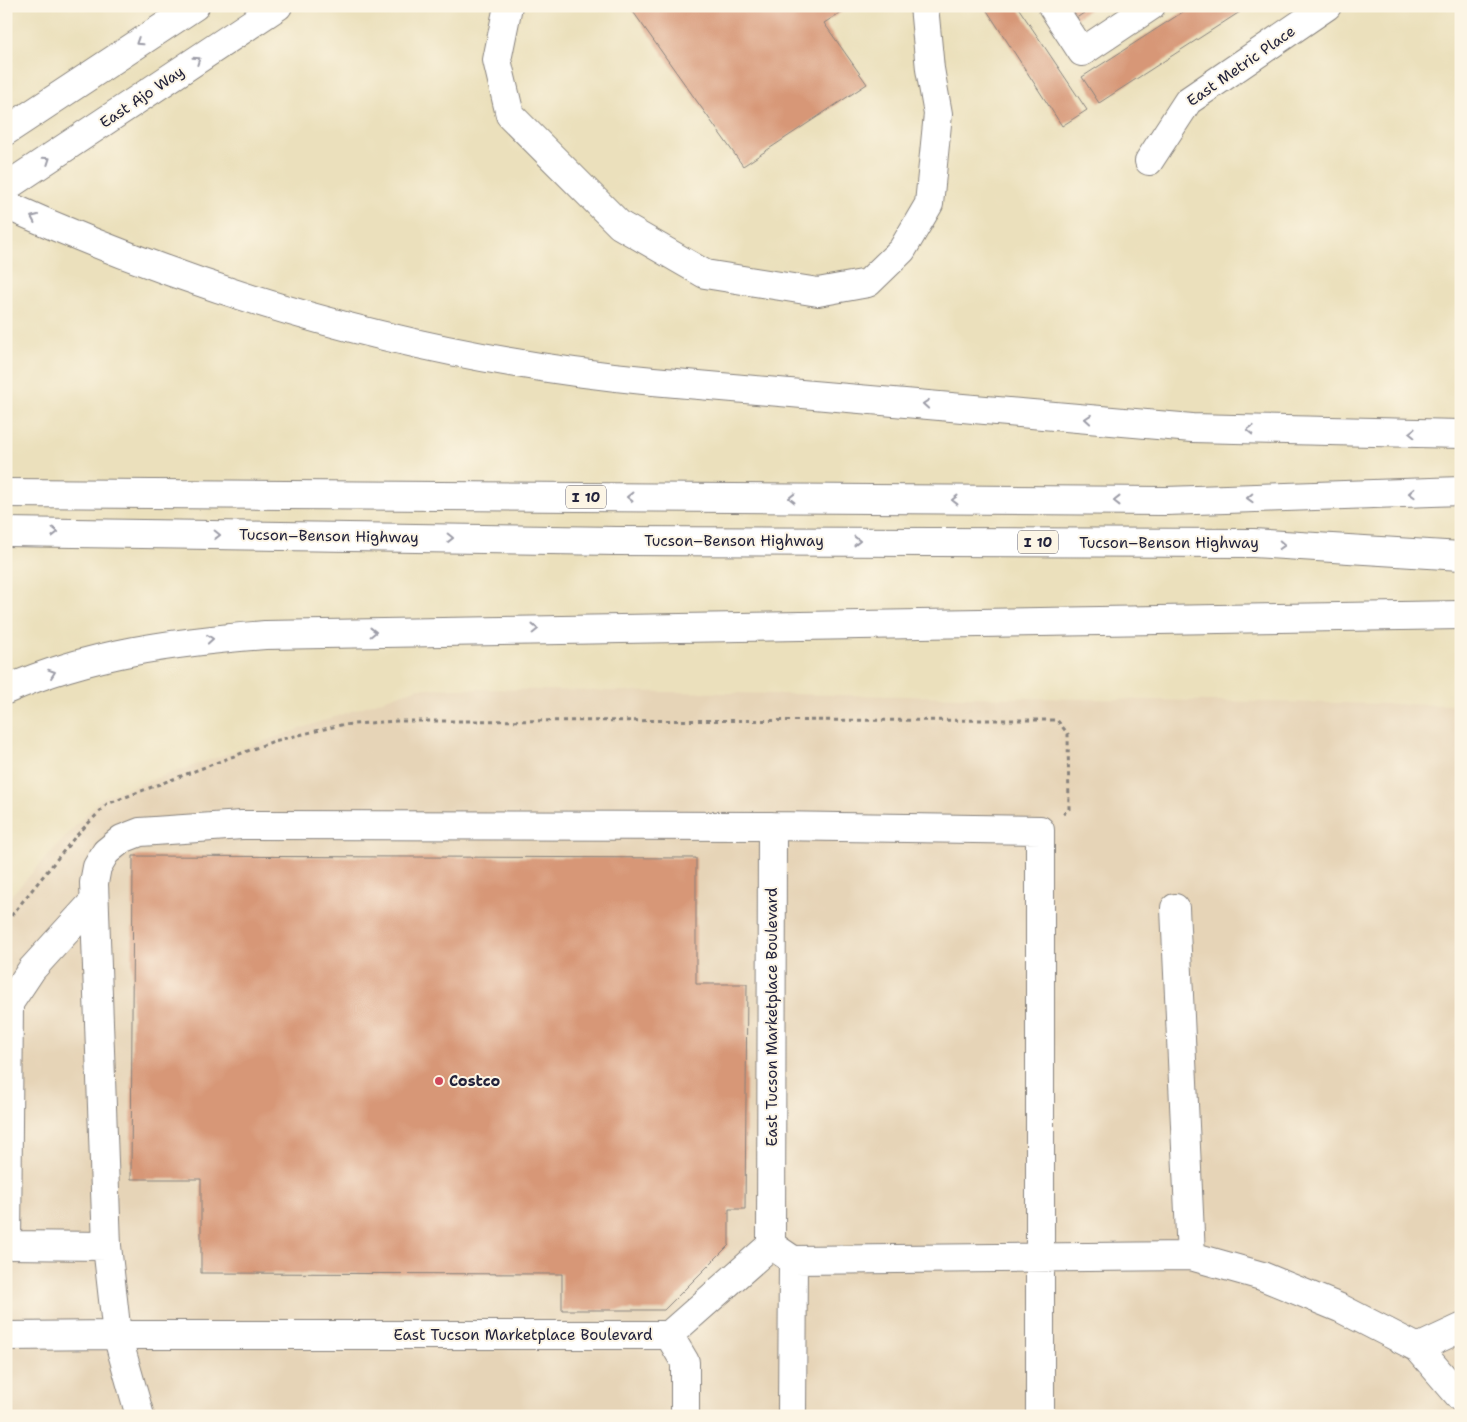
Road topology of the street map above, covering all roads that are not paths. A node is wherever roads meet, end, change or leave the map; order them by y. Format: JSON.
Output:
{"nodes":[{"id":1,"x":195,"y":6,"type":"edge"},
{"id":2,"x":278,"y":6,"type":"edge"},
{"id":3,"x":508,"y":6,"type":"edge"},
{"id":4,"x":924,"y":6,"type":"edge"},
{"id":5,"x":1052,"y":6,"type":"edge"},
{"id":6,"x":1151,"y":6,"type":"edge"},
{"id":7,"x":1327,"y":6,"type":"edge"},
{"id":8,"x":1122,"y":14,"type":"edge"},
{"id":9,"x":6,"y":131,"type":"edge"},
{"id":10,"x":1149,"y":161,"type":"dead end"},
{"id":11,"x":6,"y":187,"type":"edge"},
{"id":12,"x":6,"y":205,"type":"edge"},
{"id":13,"x":1461,"y":434,"type":"edge"},
{"id":14,"x":1461,"y":491,"type":"edge"},
{"id":15,"x":6,"y":493,"type":"edge"},
{"id":16,"x":6,"y":532,"type":"edge"},
{"id":17,"x":1461,"y":556,"type":"edge"},
{"id":18,"x":1461,"y":615,"type":"edge"},
{"id":19,"x":6,"y":690,"type":"edge"},
{"id":20,"x":772,"y":826,"type":"junction"},
{"id":21,"x":94,"y":901,"type":"junction"},
{"id":22,"x":1175,"y":908,"type":"dead end"},
{"id":23,"x":8,"y":1005,"type":"edge"},
{"id":24,"x":7,"y":1245,"type":"edge"},
{"id":25,"x":771,"y":1245,"type":"junction"},
{"id":26,"x":107,"y":1246,"type":"junction"},
{"id":27,"x":1191,"y":1256,"type":"junction"},
{"id":28,"x":1039,"y":1258,"type":"junction"},
{"id":29,"x":793,"y":1260,"type":"junction"},
{"id":30,"x":1461,"y":1328,"type":"edge"},
{"id":31,"x":117,"y":1335,"type":"junction"},
{"id":32,"x":669,"y":1335,"type":"junction"},
{"id":33,"x":6,"y":1336,"type":"edge"},
{"id":34,"x":1418,"y":1348,"type":"junction"},
{"id":35,"x":1461,"y":1398,"type":"edge"},
{"id":36,"x":140,"y":1416,"type":"edge"},
{"id":37,"x":685,"y":1416,"type":"edge"},
{"id":38,"x":792,"y":1416,"type":"edge"},
{"id":39,"x":1040,"y":1416,"type":"edge"}],
"edges":[{"from":1,"to":9,"type":"main road","one_way":true},
{"from":11,"to":2,"type":"main road","name":"East Ajo Way","one_way":true},
{"from":3,"to":4,"type":"main road"},
{"from":5,"to":8,"type":"main road"},
{"from":6,"to":8,"type":"main road"},
{"from":7,"to":10,"type":"main road","name":"East Metric Place"},
{"from":13,"to":12,"type":"main road","one_way":true},
{"from":14,"to":15,"type":"main road","number":"I 10","one_way":true},
{"from":16,"to":17,"type":"main road","name":"Tucson–Benson Highway","number":"I 10","one_way":true},
{"from":19,"to":18,"type":"main road","one_way":true},
{"from":20,"to":21,"type":"main road"},
{"from":20,"to":25,"type":"main road","name":"East Tucson Marketplace Boulevard"},
{"from":20,"to":28,"type":"main road"},
{"from":21,"to":23,"type":"main road"},
{"from":21,"to":26,"type":"main road"},
{"from":22,"to":27,"type":"main road"},
{"from":23,"to":24,"type":"main road"},
{"from":24,"to":26,"type":"main road"},
{"from":25,"to":29,"type":"main road"},
{"from":25,"to":32,"type":"main road","name":"East Tucson Marketplace Boulevard"},
{"from":26,"to":31,"type":"main road"},
{"from":27,"to":28,"type":"main road"},
{"from":27,"to":34,"type":"main road"},
{"from":28,"to":29,"type":"main road"},
{"from":28,"to":39,"type":"main road"},
{"from":29,"to":38,"type":"main road"},
{"from":30,"to":34,"type":"main road"},
{"from":31,"to":32,"type":"main road","name":"East Tucson Marketplace Boulevard"},
{"from":31,"to":33,"type":"main road","name":"East Tucson Marketplace Boulevard"},
{"from":31,"to":36,"type":"main road"},
{"from":32,"to":37,"type":"main road"},
{"from":34,"to":35,"type":"main road"}]}
